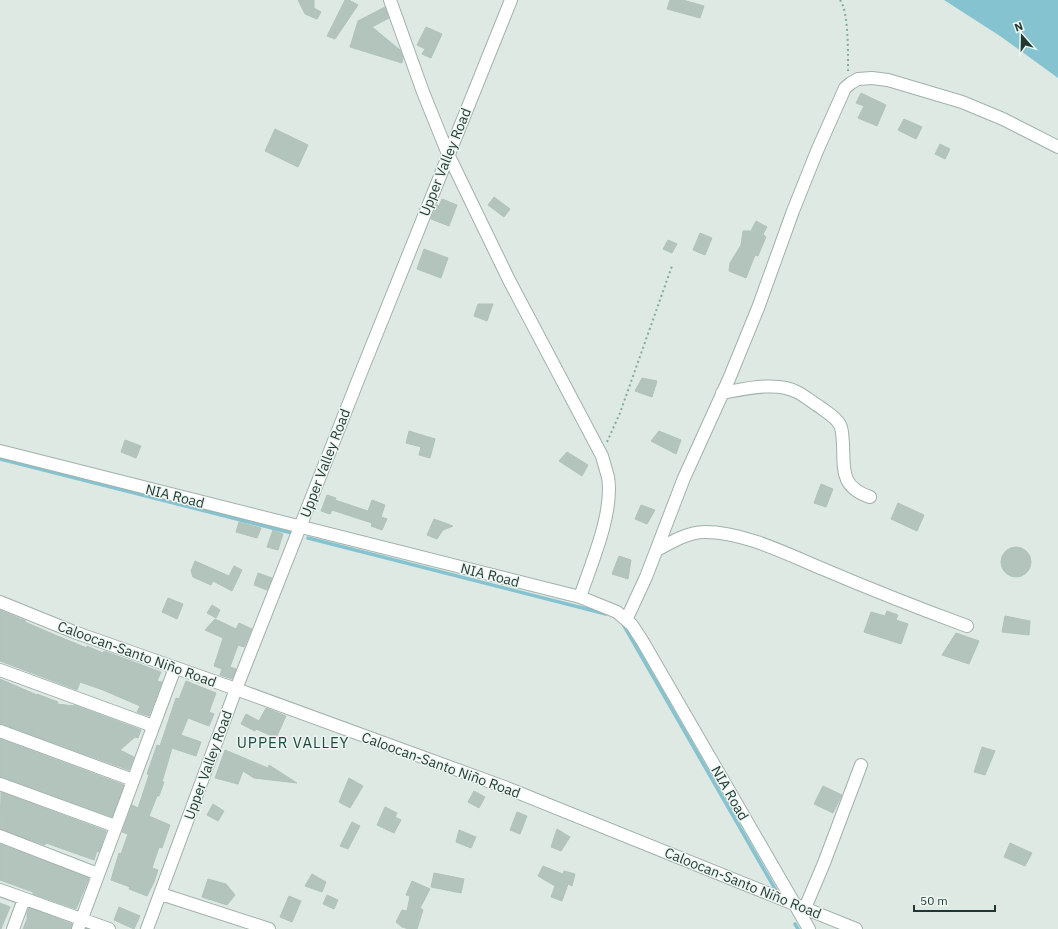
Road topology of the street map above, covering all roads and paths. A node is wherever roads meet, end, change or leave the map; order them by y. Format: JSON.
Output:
{"nodes":[{"id":1,"x":390,"y":0,"type":"edge"},
{"id":2,"x":511,"y":0,"type":"edge"},
{"id":3,"x":840,"y":0,"type":"edge"},
{"id":4,"x":848,"y":85,"type":"junction"},
{"id":5,"x":1058,"y":147,"type":"edge"},
{"id":6,"x":448,"y":154,"type":"junction"},
{"id":7,"x":672,"y":266,"type":"dead end"},
{"id":8,"x":722,"y":393,"type":"junction"},
{"id":9,"x":0,"y":451,"type":"edge"},
{"id":10,"x":602,"y":456,"type":"junction"},
{"id":11,"x":870,"y":497,"type":"dead end"},
{"id":12,"x":300,"y":527,"type":"junction"},
{"id":13,"x":657,"y":550,"type":"junction"},
{"id":14,"x":580,"y":597,"type":"junction"},
{"id":15,"x":0,"y":602,"type":"edge"},
{"id":16,"x":627,"y":618,"type":"junction"},
{"id":17,"x":966,"y":626,"type":"dead end"},
{"id":18,"x":175,"y":668,"type":"junction"},
{"id":19,"x":0,"y":670,"type":"edge"},
{"id":20,"x":236,"y":689,"type":"junction"},
{"id":21,"x":153,"y":726,"type":"junction"},
{"id":22,"x":0,"y":731,"type":"edge"},
{"id":23,"x":861,"y":765,"type":"dead end"},
{"id":24,"x":132,"y":780,"type":"junction"},
{"id":25,"x":0,"y":784,"type":"edge"},
{"id":26,"x":115,"y":826,"type":"junction"},
{"id":27,"x":0,"y":836,"type":"edge"},
{"id":28,"x":98,"y":874,"type":"junction"},
{"id":29,"x":0,"y":890,"type":"edge"},
{"id":30,"x":161,"y":894,"type":"junction"},
{"id":31,"x":24,"y":899,"type":"junction"},
{"id":32,"x":800,"y":907,"type":"junction"},
{"id":33,"x":80,"y":924,"type":"edge"},
{"id":34,"x":13,"y":929,"type":"edge"},
{"id":35,"x":109,"y":929,"type":"edge"},
{"id":36,"x":147,"y":929,"type":"edge"},
{"id":37,"x":269,"y":929,"type":"edge"},
{"id":38,"x":809,"y":929,"type":"edge"},
{"id":39,"x":856,"y":929,"type":"edge"}],
"edges":[{"from":1,"to":6,"type":"street"},
{"from":2,"to":6,"type":"street","name":"Upper Valley Road"},
{"from":3,"to":4,"type":"path"},
{"from":4,"to":5,"type":"street"},
{"from":4,"to":8,"type":"street"},
{"from":6,"to":10,"type":"street"},
{"from":6,"to":12,"type":"street","name":"Upper Valley Road"},
{"from":7,"to":10,"type":"path"},
{"from":8,"to":11,"type":"street"},
{"from":8,"to":13,"type":"street"},
{"from":9,"to":12,"type":"street","name":"NIA Road"},
{"from":10,"to":14,"type":"street"},
{"from":12,"to":14,"type":"street","name":"NIA Road"},
{"from":12,"to":20,"type":"street","name":"Upper Valley Road"},
{"from":13,"to":16,"type":"street"},
{"from":13,"to":17,"type":"street"},
{"from":14,"to":16,"type":"street","name":"NIA Road"},
{"from":15,"to":18,"type":"street","name":"Caloocan-Santo Niño Road"},
{"from":16,"to":32,"type":"street","name":"NIA Road"},
{"from":18,"to":20,"type":"street","name":"Caloocan-Santo Niño Road"},
{"from":18,"to":21,"type":"street"},
{"from":19,"to":21,"type":"street"},
{"from":20,"to":30,"type":"street","name":"Upper Valley Road"},
{"from":20,"to":32,"type":"street","name":"Caloocan-Santo Niño Road"},
{"from":21,"to":24,"type":"street"},
{"from":22,"to":24,"type":"street"},
{"from":23,"to":32,"type":"street"},
{"from":24,"to":26,"type":"street"},
{"from":25,"to":26,"type":"street"},
{"from":26,"to":28,"type":"street"},
{"from":27,"to":28,"type":"street"},
{"from":28,"to":33,"type":"street"},
{"from":29,"to":31,"type":"street"},
{"from":30,"to":36,"type":"street","name":"Upper Valley Road"},
{"from":30,"to":37,"type":"street"},
{"from":31,"to":33,"type":"street"},
{"from":31,"to":34,"type":"street"},
{"from":32,"to":38,"type":"street","name":"NIA Road"},
{"from":32,"to":39,"type":"street","name":"Caloocan-Santo Niño Road"},
{"from":33,"to":35,"type":"street"}]}
